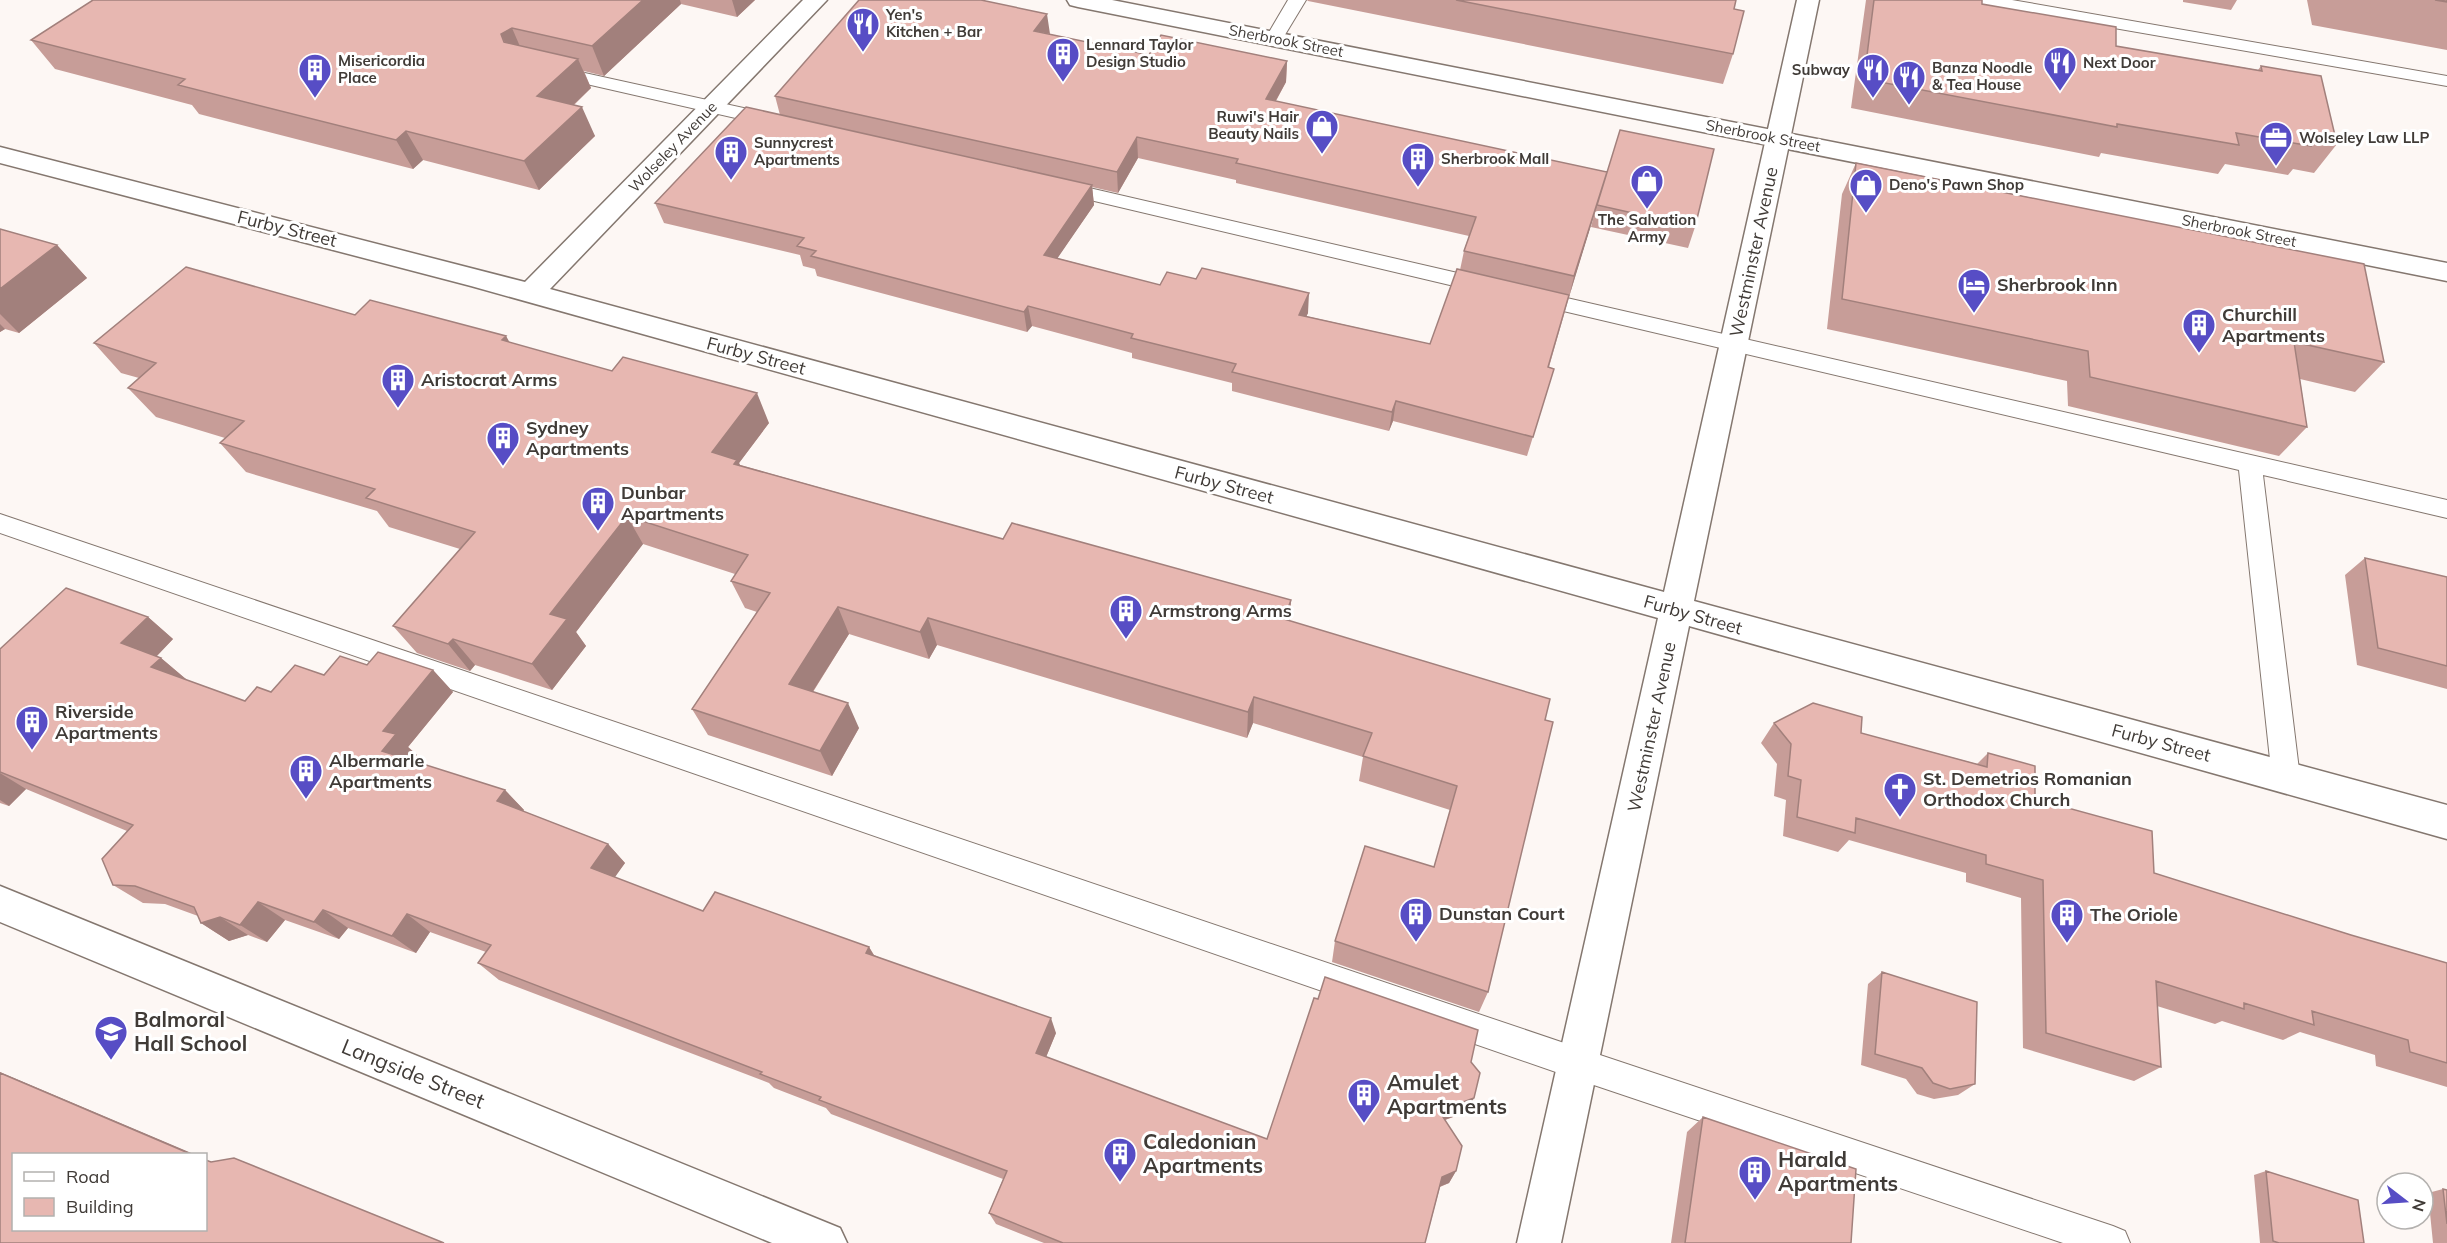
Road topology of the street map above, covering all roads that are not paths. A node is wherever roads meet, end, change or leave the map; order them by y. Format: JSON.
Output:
{"nodes":[{"id":1,"x":816,"y":0,"type":"edge"},
{"id":2,"x":1078,"y":0,"type":"edge"},
{"id":3,"x":1297,"y":0,"type":"edge"},
{"id":4,"x":1808,"y":0,"type":"edge"},
{"id":5,"x":1982,"y":0,"type":"edge"},
{"id":6,"x":1274,"y":39,"type":"junction"},
{"id":7,"x":535,"y":67,"type":"edge"},
{"id":8,"x":2447,"y":81,"type":"edge"},
{"id":9,"x":712,"y":107,"type":"junction"},
{"id":10,"x":796,"y":125,"type":"edge"},
{"id":11,"x":1779,"y":139,"type":"junction"},
{"id":12,"x":0,"y":155,"type":"edge"},
{"id":13,"x":1038,"y":182,"type":"edge"},
{"id":14,"x":2447,"y":272,"type":"edge"},
{"id":15,"x":530,"y":294,"type":"junction"},
{"id":16,"x":1734,"y":345,"type":"junction"},
{"id":17,"x":2250,"y":463,"type":"junction"},
{"id":18,"x":2447,"y":509,"type":"edge"},
{"id":19,"x":0,"y":523,"type":"edge"},
{"id":20,"x":1677,"y":610,"type":"junction"},
{"id":21,"x":2286,"y":778,"type":"junction"},
{"id":22,"x":2447,"y":822,"type":"edge"},
{"id":23,"x":0,"y":904,"type":"edge"},
{"id":24,"x":1576,"y":1063,"type":"junction"},
{"id":25,"x":825,"y":1243,"type":"edge"},
{"id":26,"x":1539,"y":1243,"type":"edge"},
{"id":27,"x":2113,"y":1243,"type":"edge"}],
"edges":[{"from":1,"to":9,"type":"street","name":"Wolseley Avenue"},
{"from":2,"to":6,"type":"street","name":"Sherbrook Street"},
{"from":3,"to":6,"type":"lane"},
{"from":4,"to":11,"type":"street","name":"Westminster Avenue"},
{"from":5,"to":8,"type":"lane"},
{"from":6,"to":11,"type":"street","name":"Sherbrook Street"},
{"from":7,"to":9,"type":"lane"},
{"from":9,"to":10,"type":"lane"},
{"from":9,"to":15,"type":"street","name":"Wolseley Avenue"},
{"from":11,"to":14,"type":"street","name":"Sherbrook Street"},
{"from":11,"to":16,"type":"street","name":"Westminster Avenue"},
{"from":12,"to":15,"type":"street","name":"Furby Street"},
{"from":13,"to":16,"type":"lane"},
{"from":15,"to":20,"type":"street","name":"Furby Street"},
{"from":16,"to":17,"type":"lane"},
{"from":16,"to":20,"type":"street","name":"Westminster Avenue"},
{"from":17,"to":18,"type":"lane"},
{"from":17,"to":21,"type":"lane"},
{"from":19,"to":24,"type":"lane"},
{"from":20,"to":21,"type":"street","name":"Furby Street"},
{"from":20,"to":24,"type":"street","name":"Westminster Avenue"},
{"from":21,"to":22,"type":"street","name":"Furby Street"},
{"from":23,"to":25,"type":"street","name":"Langside Street"},
{"from":24,"to":26,"type":"street","name":"Westminster Avenue"},
{"from":24,"to":27,"type":"lane"}]}
